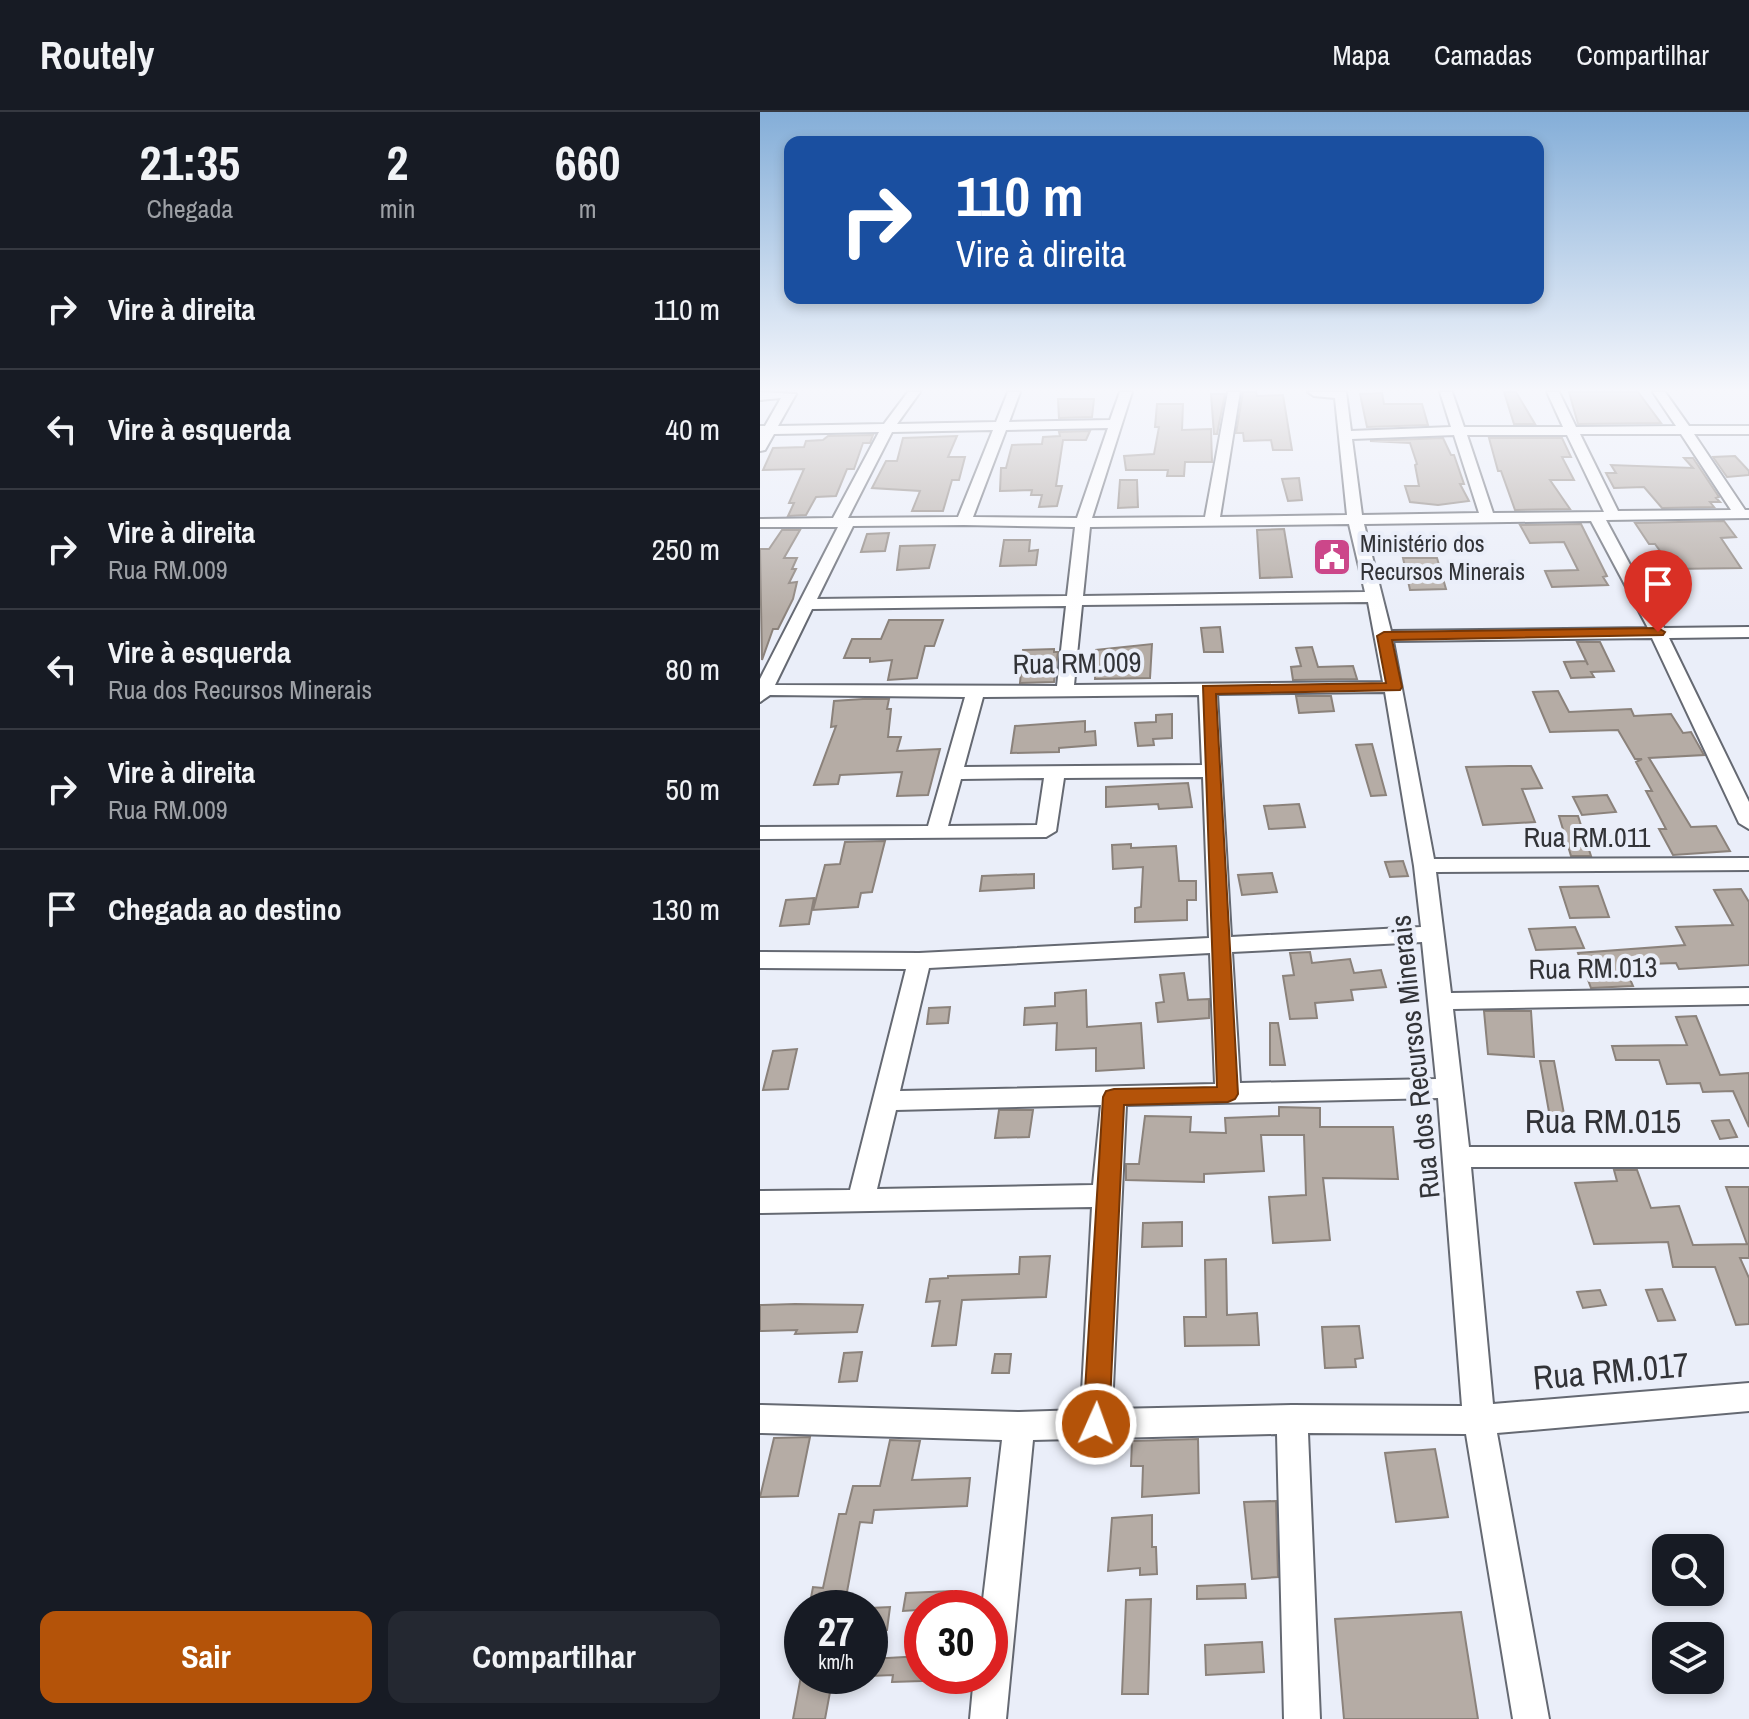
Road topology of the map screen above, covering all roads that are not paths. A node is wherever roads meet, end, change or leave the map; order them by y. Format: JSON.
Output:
{"nodes":[{"id":1,"x":869,"y":467,"type":"edge"},
{"id":2,"x":986,"y":467,"type":"edge"},
{"id":3,"x":1102,"y":467,"type":"edge"},
{"id":4,"x":1221,"y":467,"type":"edge"},
{"id":5,"x":1348,"y":467,"type":"edge"},
{"id":6,"x":1471,"y":467,"type":"edge"},
{"id":7,"x":1585,"y":467,"type":"edge"},
{"id":8,"x":1710,"y":467,"type":"edge"},
{"id":9,"x":1745,"y":514,"type":"edge"},
{"id":10,"x":1487,"y":516,"type":"junction"},
{"id":11,"x":1605,"y":516,"type":"junction"},
{"id":12,"x":1355,"y":518,"type":"junction"},
{"id":13,"x":1212,"y":520,"type":"junction"},
{"id":14,"x":964,"y":521,"type":"junction"},
{"id":15,"x":843,"y":522,"type":"junction"},
{"id":16,"x":760,"y":523,"type":"edge"},
{"id":17,"x":1083,"y":523,"type":"junction"},
{"id":18,"x":1375,"y":597,"type":"junction"},
{"id":19,"x":1074,"y":602,"type":"junction"},
{"id":20,"x":808,"y":604,"type":"junction"},
{"id":21,"x":1658,"y":632,"type":"junction"},
{"id":22,"x":1749,"y":632,"type":"edge"},
{"id":23,"x":1384,"y":636,"type":"junction"},
{"id":24,"x":1394,"y":687,"type":"junction"},
{"id":25,"x":1208,"y":689,"type":"junction"},
{"id":26,"x":1065,"y":691,"type":"junction"},
{"id":27,"x":761,"y":692,"type":"edge"},
{"id":28,"x":975,"y":692,"type":"junction"},
{"id":29,"x":1213,"y":771,"type":"junction"},
{"id":30,"x":952,"y":773,"type":"junction"},
{"id":31,"x":1055,"y":773,"type":"junction"},
{"id":32,"x":1749,"y":823,"type":"edge"},
{"id":33,"x":936,"y":832,"type":"junction"},
{"id":34,"x":760,"y":833,"type":"edge"},
{"id":35,"x":1749,"y":864,"type":"edge"},
{"id":36,"x":1425,"y":866,"type":"junction"},
{"id":37,"x":1433,"y":934,"type":"junction"},
{"id":38,"x":1222,"y":947,"type":"junction"},
{"id":39,"x":760,"y":960,"type":"edge"},
{"id":40,"x":919,"y":961,"type":"junction"},
{"id":41,"x":1749,"y":996,"type":"edge"},
{"id":42,"x":1438,"y":1001,"type":"junction"},
{"id":43,"x":1447,"y":1088,"type":"junction"},
{"id":44,"x":1228,"y":1094,"type":"junction"},
{"id":45,"x":1114,"y":1097,"type":"junction"},
{"id":46,"x":885,"y":1101,"type":"junction"},
{"id":47,"x":1457,"y":1157,"type":"junction"},
{"id":48,"x":1749,"y":1157,"type":"edge"},
{"id":49,"x":1106,"y":1196,"type":"junction"},
{"id":50,"x":861,"y":1200,"type":"junction"},
{"id":51,"x":760,"y":1202,"type":"edge"},
{"id":52,"x":1749,"y":1397,"type":"edge"},
{"id":53,"x":760,"y":1419,"type":"edge"},
{"id":54,"x":1292,"y":1419,"type":"junction"},
{"id":55,"x":1479,"y":1420,"type":"junction"},
{"id":56,"x":1096,"y":1424,"type":"junction"},
{"id":57,"x":1019,"y":1426,"type":"junction"},
{"id":58,"x":988,"y":1719,"type":"edge"},
{"id":59,"x":1302,"y":1719,"type":"edge"},
{"id":60,"x":1531,"y":1719,"type":"edge"}],
"edges":[{"from":1,"to":15,"type":"street"},
{"from":2,"to":14,"type":"street"},
{"from":3,"to":17,"type":"street"},
{"from":4,"to":13,"type":"street"},
{"from":5,"to":12,"type":"street","name":"Rua dos Recursos Minerais"},
{"from":6,"to":10,"type":"street"},
{"from":7,"to":11,"type":"street"},
{"from":8,"to":9,"type":"street"},
{"from":9,"to":11,"type":"street"},
{"from":10,"to":11,"type":"street"},
{"from":10,"to":12,"type":"street"},
{"from":11,"to":21,"type":"street"},
{"from":12,"to":13,"type":"street"},
{"from":12,"to":18,"type":"street","name":"Rua dos Recursos Minerais"},
{"from":13,"to":17,"type":"street"},
{"from":14,"to":15,"type":"street"},
{"from":14,"to":17,"type":"street"},
{"from":15,"to":16,"type":"street"},
{"from":15,"to":20,"type":"street"},
{"from":17,"to":19,"type":"street"},
{"from":18,"to":19,"type":"street"},
{"from":18,"to":23,"type":"street","name":"Rua dos Recursos Minerais"},
{"from":19,"to":20,"type":"street"},
{"from":19,"to":26,"type":"street"},
{"from":20,"to":27,"type":"street"},
{"from":21,"to":22,"type":"street"},
{"from":21,"to":23,"type":"street"},
{"from":21,"to":32,"type":"street"},
{"from":23,"to":24,"type":"street","name":"Rua dos Recursos Minerais"},
{"from":24,"to":25,"type":"street","name":"Rua RM.009"},
{"from":24,"to":36,"type":"street","name":"Rua dos Recursos Minerais"},
{"from":25,"to":26,"type":"street","name":"Rua RM.009"},
{"from":25,"to":29,"type":"street"},
{"from":26,"to":28,"type":"street","name":"Rua RM.009"},
{"from":27,"to":28,"type":"street","name":"Rua RM.009"},
{"from":28,"to":30,"type":"street"},
{"from":29,"to":31,"type":"street"},
{"from":29,"to":38,"type":"street"},
{"from":30,"to":31,"type":"street"},
{"from":30,"to":33,"type":"street"},
{"from":31,"to":33,"type":"street"},
{"from":33,"to":34,"type":"street"},
{"from":35,"to":36,"type":"street","name":"Rua RM.011"},
{"from":36,"to":37,"type":"street","name":"Rua dos Recursos Minerais"},
{"from":37,"to":38,"type":"street"},
{"from":37,"to":42,"type":"street","name":"Rua dos Recursos Minerais"},
{"from":38,"to":40,"type":"street"},
{"from":38,"to":44,"type":"street"},
{"from":39,"to":40,"type":"street"},
{"from":40,"to":46,"type":"street"},
{"from":41,"to":42,"type":"street","name":"Rua RM.013"},
{"from":42,"to":43,"type":"street","name":"Rua dos Recursos Minerais"},
{"from":43,"to":44,"type":"street"},
{"from":43,"to":47,"type":"street","name":"Rua dos Recursos Minerais"},
{"from":44,"to":45,"type":"street"},
{"from":45,"to":46,"type":"street"},
{"from":45,"to":49,"type":"street"},
{"from":46,"to":50,"type":"street"},
{"from":47,"to":48,"type":"street","name":"Rua RM.015"},
{"from":47,"to":55,"type":"street","name":"Rua dos Recursos Minerais"},
{"from":49,"to":50,"type":"street"},
{"from":49,"to":56,"type":"street"},
{"from":50,"to":51,"type":"street"},
{"from":52,"to":55,"type":"street","name":"Rua RM.017"},
{"from":53,"to":57,"type":"street","name":"Rua RM.017"},
{"from":54,"to":55,"type":"street","name":"Rua RM.017"},
{"from":54,"to":56,"type":"street","name":"Rua RM.017"},
{"from":54,"to":59,"type":"street"},
{"from":55,"to":60,"type":"street","name":"Rua dos Recursos Minerais"},
{"from":56,"to":57,"type":"street","name":"Rua RM.017"},
{"from":57,"to":58,"type":"street"}]}
